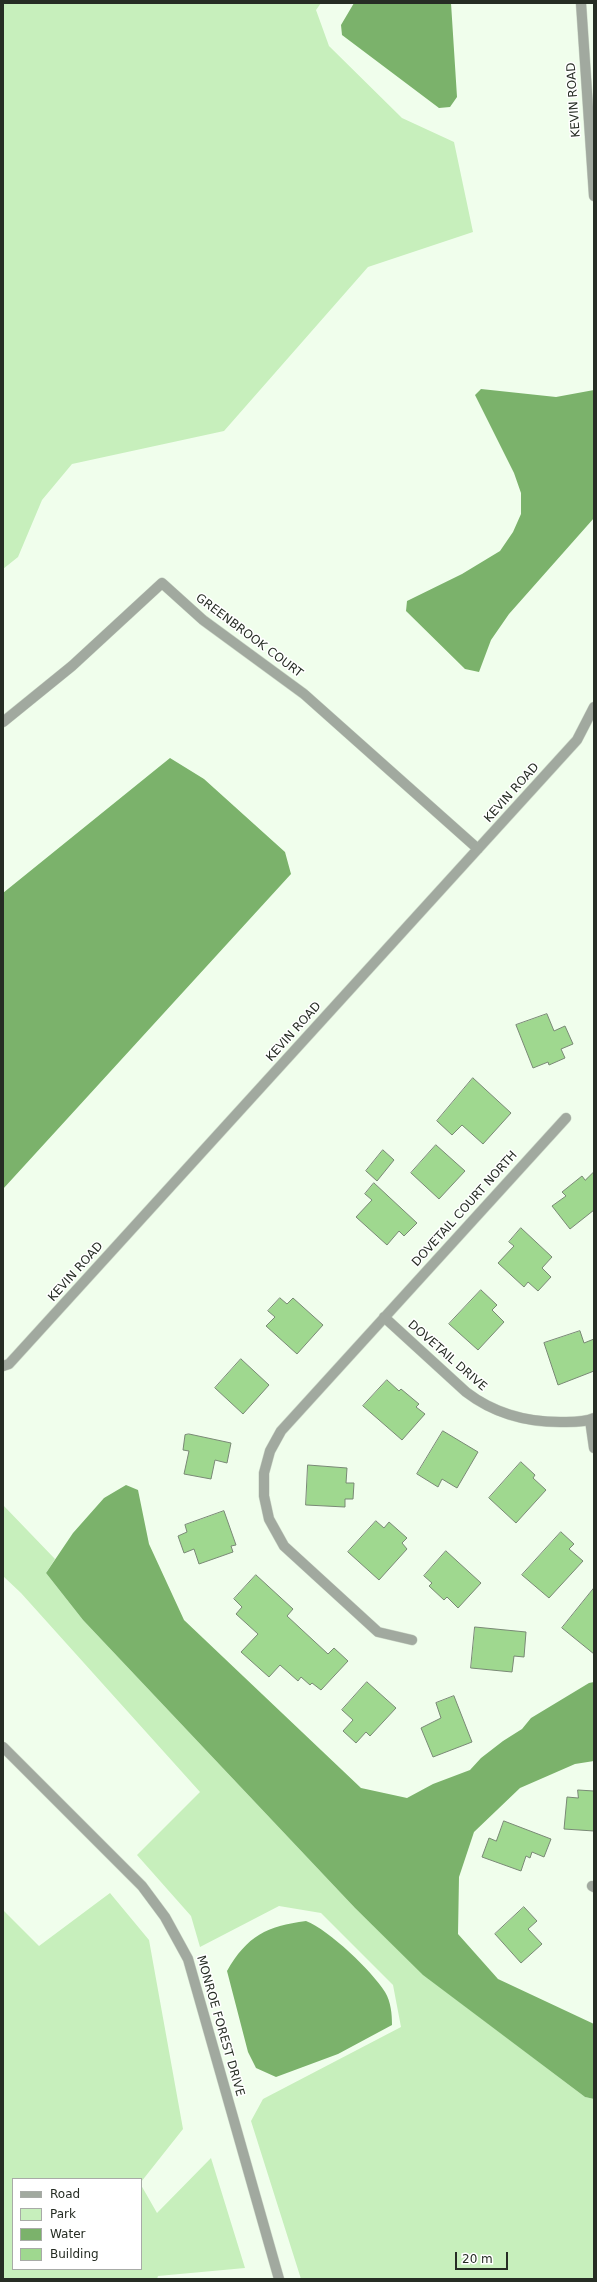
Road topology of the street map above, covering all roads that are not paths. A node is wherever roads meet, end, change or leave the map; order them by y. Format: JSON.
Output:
{"nodes":[{"id":1,"x":581,"y":3,"type":"edge"},
{"id":2,"x":594,"y":196,"type":"edge"},
{"id":3,"x":594,"y":707,"type":"edge"},
{"id":4,"x":3,"y":722,"type":"edge"},
{"id":5,"x":478,"y":849,"type":"junction"},
{"id":6,"x":566,"y":1118,"type":"dead end"},
{"id":7,"x":384,"y":1317,"type":"junction"},
{"id":8,"x":3,"y":1366,"type":"edge"},
{"id":9,"x":592,"y":1419,"type":"edge"},
{"id":10,"x":594,"y":1448,"type":"edge"},
{"id":11,"x":412,"y":1640,"type":"dead end"},
{"id":12,"x":3,"y":1747,"type":"edge"},
{"id":13,"x":279,"y":2279,"type":"edge"}],
"edges":[{"from":1,"to":2,"type":"street","name":"KEVIN ROAD"},
{"from":3,"to":5,"type":"street","name":"KEVIN ROAD"},
{"from":4,"to":5,"type":"street","name":"GREENBROOK COURT"},
{"from":5,"to":8,"type":"street","name":"KEVIN ROAD"},
{"from":6,"to":7,"type":"street","name":"DOVETAIL COURT NORTH"},
{"from":7,"to":9,"type":"street","name":"DOVETAIL DRIVE"},
{"from":7,"to":11,"type":"street","name":"DOVETAIL COURT NORTH"},
{"from":9,"to":10,"type":"street"},
{"from":12,"to":13,"type":"street","name":"MONROE FOREST DRIVE"}]}
